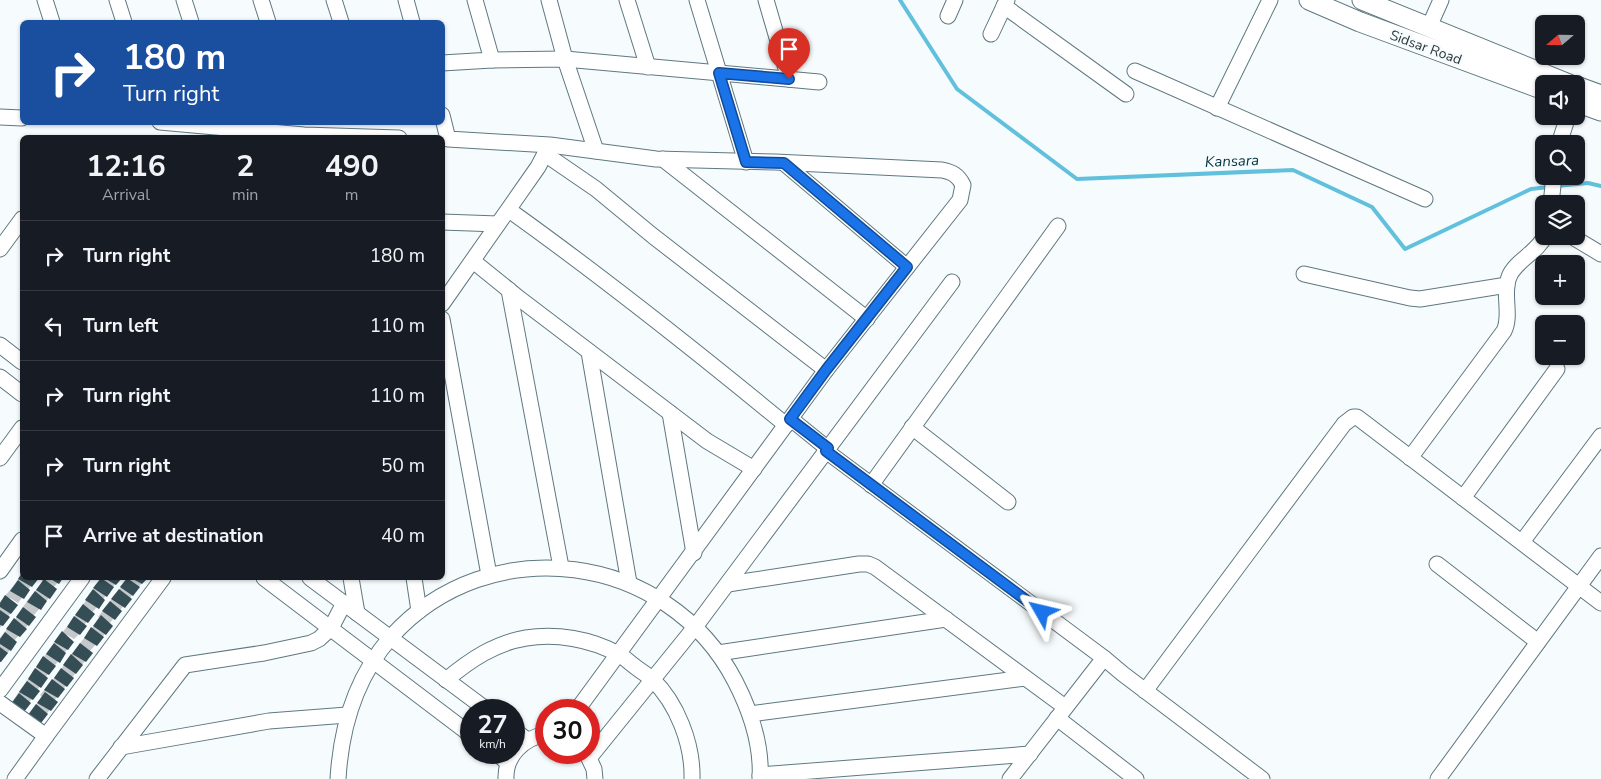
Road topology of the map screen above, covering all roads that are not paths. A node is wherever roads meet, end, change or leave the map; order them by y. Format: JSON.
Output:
{"nodes":[{"id":1,"x":45,"y":0,"type":"edge"},
{"id":2,"x":117,"y":0,"type":"edge"},
{"id":3,"x":184,"y":0,"type":"edge"},
{"id":4,"x":261,"y":0,"type":"edge"},
{"id":5,"x":334,"y":0,"type":"edge"},
{"id":6,"x":406,"y":0,"type":"edge"},
{"id":7,"x":476,"y":0,"type":"edge"},
{"id":8,"x":549,"y":0,"type":"edge"},
{"id":9,"x":627,"y":0,"type":"edge"},
{"id":10,"x":697,"y":0,"type":"edge"},
{"id":11,"x":766,"y":0,"type":"edge"},
{"id":12,"x":955,"y":0,"type":"edge"},
{"id":13,"x":1270,"y":0,"type":"edge"},
{"id":14,"x":1310,"y":0,"type":"edge"},
{"id":15,"x":1362,"y":0,"type":"edge"},
{"id":16,"x":1442,"y":0,"type":"edge"},
{"id":17,"x":1005,"y":3,"type":"edge"},
{"id":18,"x":948,"y":16,"type":"dead end"},
{"id":19,"x":51,"y":20,"type":"edge"},
{"id":20,"x":123,"y":20,"type":"edge"},
{"id":21,"x":190,"y":20,"type":"edge"},
{"id":22,"x":267,"y":20,"type":"edge"},
{"id":23,"x":340,"y":20,"type":"edge"},
{"id":24,"x":411,"y":20,"type":"edge"},
{"id":25,"x":1429,"y":28,"type":"junction"},
{"id":26,"x":991,"y":34,"type":"dead end"},
{"id":27,"x":565,"y":59,"type":"junction"},
{"id":28,"x":492,"y":60,"type":"junction"},
{"id":29,"x":445,"y":63,"type":"edge"},
{"id":30,"x":648,"y":67,"type":"junction"},
{"id":31,"x":1134,"y":71,"type":"dead end"},
{"id":32,"x":719,"y":73,"type":"junction"},
{"id":33,"x":1540,"y":75,"type":"edge"},
{"id":34,"x":789,"y":79,"type":"junction"},
{"id":35,"x":819,"y":82,"type":"dead end"},
{"id":36,"x":1535,"y":87,"type":"edge"},
{"id":37,"x":1585,"y":92,"type":"edge"},
{"id":38,"x":1126,"y":94,"type":"dead end"},
{"id":39,"x":1601,"y":95,"type":"edge"},
{"id":40,"x":1585,"y":98,"type":"edge"},
{"id":41,"x":1217,"y":108,"type":"junction"},
{"id":42,"x":1601,"y":111,"type":"edge"},
{"id":43,"x":0,"y":117,"type":"edge"},
{"id":44,"x":20,"y":118,"type":"edge"},
{"id":45,"x":186,"y":125,"type":"edge"},
{"id":46,"x":302,"y":128,"type":"edge"},
{"id":47,"x":220,"y":129,"type":"edge"},
{"id":48,"x":370,"y":135,"type":"edge"},
{"id":49,"x":445,"y":139,"type":"edge"},
{"id":50,"x":547,"y":149,"type":"junction"},
{"id":51,"x":596,"y":151,"type":"junction"},
{"id":52,"x":662,"y":159,"type":"junction"},
{"id":53,"x":746,"y":162,"type":"junction"},
{"id":54,"x":784,"y":163,"type":"junction"},
{"id":55,"x":1425,"y":198,"type":"dead end"},
{"id":56,"x":509,"y":210,"type":"junction"},
{"id":57,"x":20,"y":221,"type":"edge"},
{"id":58,"x":445,"y":222,"type":"edge"},
{"id":59,"x":498,"y":224,"type":"junction"},
{"id":60,"x":1058,"y":226,"type":"dead end"},
{"id":61,"x":1585,"y":244,"type":"edge"},
{"id":62,"x":1539,"y":245,"type":"edge"},
{"id":63,"x":0,"y":249,"type":"edge"},
{"id":64,"x":1601,"y":254,"type":"edge"},
{"id":65,"x":473,"y":261,"type":"junction"},
{"id":66,"x":907,"y":267,"type":"junction"},
{"id":67,"x":1304,"y":274,"type":"dead end"},
{"id":68,"x":952,"y":282,"type":"dead end"},
{"id":69,"x":1507,"y":285,"type":"junction"},
{"id":70,"x":508,"y":290,"type":"junction"},
{"id":71,"x":445,"y":300,"type":"edge"},
{"id":72,"x":867,"y":319,"type":"junction"},
{"id":73,"x":445,"y":335,"type":"edge"},
{"id":74,"x":0,"y":346,"type":"edge"},
{"id":75,"x":589,"y":352,"type":"junction"},
{"id":76,"x":20,"y":361,"type":"edge"},
{"id":77,"x":1557,"y":369,"type":"dead end"},
{"id":78,"x":826,"y":370,"type":"junction"},
{"id":79,"x":0,"y":377,"type":"edge"},
{"id":80,"x":20,"y":392,"type":"edge"},
{"id":81,"x":670,"y":413,"type":"junction"},
{"id":82,"x":788,"y":422,"type":"junction"},
{"id":83,"x":912,"y":427,"type":"junction"},
{"id":84,"x":20,"y":431,"type":"edge"},
{"id":85,"x":1601,"y":436,"type":"edge"},
{"id":86,"x":827,"y":450,"type":"junction"},
{"id":87,"x":0,"y":458,"type":"edge"},
{"id":88,"x":1410,"y":458,"type":"junction"},
{"id":89,"x":754,"y":469,"type":"junction"},
{"id":90,"x":871,"y":484,"type":"junction"},
{"id":91,"x":1463,"y":498,"type":"junction"},
{"id":92,"x":1008,"y":502,"type":"dead end"},
{"id":93,"x":1522,"y":542,"type":"junction"},
{"id":94,"x":20,"y":543,"type":"edge"},
{"id":95,"x":694,"y":553,"type":"junction"},
{"id":96,"x":1601,"y":556,"type":"edge"},
{"id":97,"x":1437,"y":564,"type":"dead end"},
{"id":98,"x":560,"y":567,"type":"junction"},
{"id":99,"x":0,"y":571,"type":"edge"},
{"id":100,"x":489,"y":575,"type":"junction"},
{"id":101,"x":81,"y":580,"type":"edge"},
{"id":102,"x":162,"y":580,"type":"edge"},
{"id":103,"x":267,"y":580,"type":"edge"},
{"id":104,"x":313,"y":580,"type":"edge"},
{"id":105,"x":351,"y":580,"type":"edge"},
{"id":106,"x":414,"y":580,"type":"edge"},
{"id":107,"x":628,"y":583,"type":"junction"},
{"id":108,"x":728,"y":584,"type":"junction"},
{"id":109,"x":1579,"y":586,"type":"junction"},
{"id":110,"x":660,"y":599,"type":"junction"},
{"id":111,"x":344,"y":603,"type":"junction"},
{"id":112,"x":1601,"y":603,"type":"edge"},
{"id":113,"x":419,"y":611,"type":"junction"},
{"id":114,"x":357,"y":613,"type":"junction"},
{"id":115,"x":946,"y":619,"type":"junction"},
{"id":116,"x":696,"y":627,"type":"junction"},
{"id":117,"x":331,"y":628,"type":"junction"},
{"id":118,"x":390,"y":638,"type":"junction"},
{"id":119,"x":1538,"y":642,"type":"junction"},
{"id":120,"x":718,"y":653,"type":"junction"},
{"id":121,"x":619,"y":654,"type":"junction"},
{"id":122,"x":1104,"y":658,"type":"junction"},
{"id":123,"x":374,"y":660,"type":"junction"},
{"id":124,"x":1025,"y":678,"type":"junction"},
{"id":125,"x":446,"y":680,"type":"junction"},
{"id":126,"x":652,"y":680,"type":"junction"},
{"id":127,"x":0,"y":690,"type":"edge"},
{"id":128,"x":1145,"y":691,"type":"junction"},
{"id":129,"x":472,"y":699,"type":"edge"},
{"id":130,"x":585,"y":699,"type":"edge"},
{"id":131,"x":0,"y":703,"type":"edge"},
{"id":132,"x":1061,"y":713,"type":"junction"},
{"id":133,"x":750,"y":714,"type":"junction"},
{"id":134,"x":347,"y":715,"type":"junction"},
{"id":135,"x":460,"y":726,"type":"edge"},
{"id":136,"x":46,"y":736,"type":"junction"},
{"id":137,"x":535,"y":737,"type":"edge"},
{"id":138,"x":527,"y":740,"type":"edge"},
{"id":139,"x":600,"y":741,"type":"edge"},
{"id":140,"x":121,"y":747,"type":"junction"},
{"id":141,"x":1030,"y":754,"type":"junction"},
{"id":142,"x":508,"y":764,"type":"edge"},
{"id":143,"x":592,"y":764,"type":"edge"},
{"id":144,"x":760,"y":777,"type":"edge"},
{"id":145,"x":1016,"y":777,"type":"edge"},
{"id":146,"x":15,"y":779,"type":"edge"},
{"id":147,"x":97,"y":779,"type":"edge"},
{"id":148,"x":337,"y":779,"type":"edge"},
{"id":149,"x":506,"y":779,"type":"edge"},
{"id":150,"x":595,"y":779,"type":"edge"},
{"id":151,"x":692,"y":779,"type":"edge"},
{"id":152,"x":1136,"y":779,"type":"edge"},
{"id":153,"x":1262,"y":779,"type":"edge"},
{"id":154,"x":1438,"y":779,"type":"edge"}],
"edges":[{"from":1,"to":19,"type":"street"},
{"from":2,"to":20,"type":"street"},
{"from":3,"to":21,"type":"street"},
{"from":4,"to":22,"type":"street"},
{"from":5,"to":23,"type":"street"},
{"from":6,"to":24,"type":"street"},
{"from":7,"to":28,"type":"street"},
{"from":8,"to":27,"type":"street"},
{"from":9,"to":30,"type":"street"},
{"from":10,"to":32,"type":"street"},
{"from":11,"to":34,"type":"street"},
{"from":12,"to":18,"type":"street"},
{"from":13,"to":41,"type":"street"},
{"from":14,"to":36,"type":"main road","name":"Sidsar Road"},
{"from":15,"to":25,"type":"main road","name":"Sidsar Road"},
{"from":16,"to":25,"type":"street"},
{"from":17,"to":26,"type":"street"},
{"from":17,"to":38,"type":"street"},
{"from":25,"to":33,"type":"main road","name":"Sidsar Road"},
{"from":27,"to":28,"type":"street"},
{"from":27,"to":30,"type":"street"},
{"from":27,"to":51,"type":"street"},
{"from":28,"to":29,"type":"street"},
{"from":30,"to":32,"type":"street"},
{"from":31,"to":41,"type":"street"},
{"from":32,"to":34,"type":"street"},
{"from":32,"to":53,"type":"street"},
{"from":34,"to":35,"type":"street"},
{"from":37,"to":39,"type":"main road","name":"Sidsar Road"},
{"from":40,"to":42,"type":"main road","name":"Sidsar Road"},
{"from":41,"to":55,"type":"street"},
{"from":43,"to":44,"type":"street"},
{"from":45,"to":47,"type":"street"},
{"from":46,"to":47,"type":"street"},
{"from":46,"to":48,"type":"street"},
{"from":49,"to":50,"type":"street"},
{"from":50,"to":51,"type":"street"},
{"from":50,"to":56,"type":"street"},
{"from":50,"to":78,"type":"street"},
{"from":51,"to":52,"type":"street"},
{"from":52,"to":53,"type":"street"},
{"from":52,"to":72,"type":"street"},
{"from":53,"to":54,"type":"street"},
{"from":54,"to":66,"type":"street"},
{"from":54,"to":66,"type":"street"},
{"from":56,"to":59,"type":"street"},
{"from":56,"to":82,"type":"street"},
{"from":57,"to":63,"type":"street"},
{"from":58,"to":59,"type":"street"},
{"from":59,"to":65,"type":"street"},
{"from":60,"to":83,"type":"street"},
{"from":61,"to":64,"type":"street"},
{"from":62,"to":69,"type":"street"},
{"from":65,"to":70,"type":"street"},
{"from":65,"to":71,"type":"street"},
{"from":66,"to":72,"type":"street"},
{"from":67,"to":69,"type":"street"},
{"from":68,"to":86,"type":"street"},
{"from":69,"to":88,"type":"street"},
{"from":70,"to":75,"type":"street"},
{"from":70,"to":98,"type":"street"},
{"from":72,"to":78,"type":"street"},
{"from":73,"to":100,"type":"street"},
{"from":74,"to":76,"type":"street"},
{"from":75,"to":81,"type":"street"},
{"from":75,"to":107,"type":"street"},
{"from":77,"to":91,"type":"street"},
{"from":78,"to":82,"type":"street"},
{"from":79,"to":80,"type":"street"},
{"from":81,"to":89,"type":"street"},
{"from":81,"to":95,"type":"street"},
{"from":82,"to":86,"type":"street"},
{"from":82,"to":89,"type":"street"},
{"from":83,"to":90,"type":"street"},
{"from":83,"to":92,"type":"street"},
{"from":84,"to":87,"type":"street"},
{"from":85,"to":93,"type":"street"},
{"from":86,"to":90,"type":"street"},
{"from":86,"to":108,"type":"street"},
{"from":88,"to":91,"type":"street"},
{"from":88,"to":128,"type":"street"},
{"from":89,"to":95,"type":"street"},
{"from":90,"to":122,"type":"street"},
{"from":91,"to":93,"type":"street"},
{"from":93,"to":109,"type":"street"},
{"from":94,"to":99,"type":"street"},
{"from":95,"to":110,"type":"street"},
{"from":96,"to":109,"type":"street"},
{"from":97,"to":119,"type":"street"},
{"from":98,"to":100,"type":"street"},
{"from":98,"to":107,"type":"street"},
{"from":100,"to":113,"type":"street"},
{"from":101,"to":127,"type":"street"},
{"from":102,"to":136,"type":"street"},
{"from":103,"to":117,"type":"street"},
{"from":104,"to":111,"type":"street"},
{"from":105,"to":114,"type":"street"},
{"from":106,"to":113,"type":"street"},
{"from":107,"to":110,"type":"street"},
{"from":108,"to":115,"type":"street"},
{"from":108,"to":116,"type":"street"},
{"from":109,"to":112,"type":"street"},
{"from":109,"to":119,"type":"street"},
{"from":110,"to":116,"type":"street"},
{"from":110,"to":121,"type":"street"},
{"from":111,"to":114,"type":"street"},
{"from":111,"to":117,"type":"street"},
{"from":113,"to":118,"type":"street"},
{"from":114,"to":118,"type":"street"},
{"from":115,"to":120,"type":"street"},
{"from":115,"to":124,"type":"street"},
{"from":116,"to":120,"type":"street"},
{"from":116,"to":126,"type":"street"},
{"from":117,"to":123,"type":"street"},
{"from":117,"to":140,"type":"street"},
{"from":118,"to":123,"type":"street"},
{"from":118,"to":125,"type":"street"},
{"from":119,"to":154,"type":"street"},
{"from":120,"to":133,"type":"street"},
{"from":121,"to":125,"type":"street"},
{"from":121,"to":126,"type":"street"},
{"from":121,"to":130,"type":"street"},
{"from":122,"to":128,"type":"street"},
{"from":122,"to":132,"type":"street"},
{"from":123,"to":134,"type":"street"},
{"from":123,"to":135,"type":"street"},
{"from":124,"to":132,"type":"street"},
{"from":124,"to":133,"type":"street"},
{"from":125,"to":129,"type":"street"},
{"from":126,"to":139,"type":"street"},
{"from":126,"to":151,"type":"street"},
{"from":128,"to":153,"type":"street"},
{"from":131,"to":136,"type":"street"},
{"from":132,"to":141,"type":"street"},
{"from":132,"to":152,"type":"street"},
{"from":133,"to":144,"type":"street"},
{"from":134,"to":140,"type":"street"},
{"from":134,"to":148,"type":"street"},
{"from":136,"to":146,"type":"street"},
{"from":137,"to":138,"type":"street"},
{"from":140,"to":147,"type":"street"},
{"from":141,"to":144,"type":"street"},
{"from":141,"to":145,"type":"street"},
{"from":142,"to":149,"type":"street"},
{"from":143,"to":150,"type":"street"}]}
